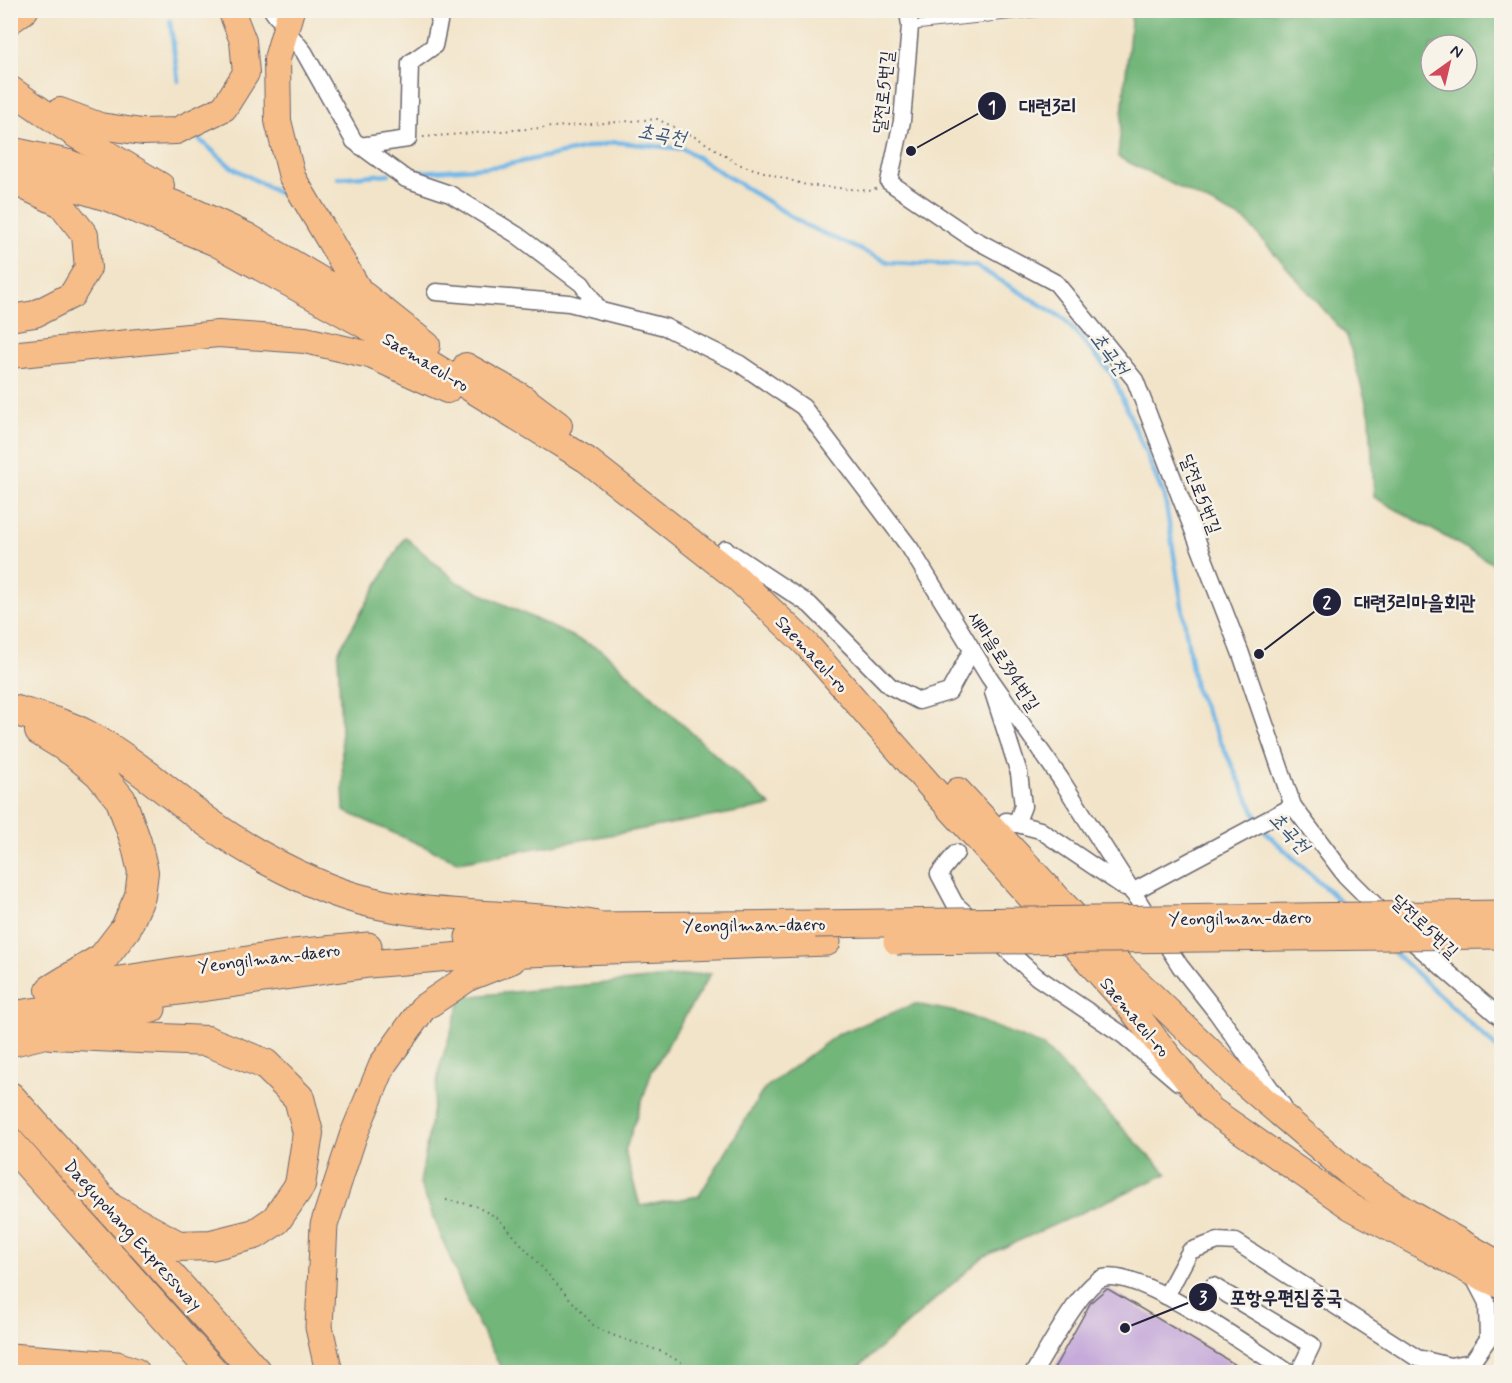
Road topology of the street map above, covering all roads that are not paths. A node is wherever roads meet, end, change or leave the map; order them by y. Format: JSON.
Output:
{"nodes":[{"id":1,"x":231,"y":10,"type":"edge"},
{"id":2,"x":1057,"y":10,"type":"edge"},
{"id":3,"x":280,"y":13,"type":"edge"},
{"id":4,"x":440,"y":17,"type":"dead end"},
{"id":5,"x":909,"y":18,"type":"edge"},
{"id":6,"x":291,"y":36,"type":"dead end"},
{"id":7,"x":20,"y":94,"type":"edge"},
{"id":8,"x":10,"y":150,"type":"edge"},
{"id":9,"x":366,"y":151,"type":"junction"},
{"id":10,"x":10,"y":168,"type":"edge"},
{"id":11,"x":10,"y":180,"type":"edge"},
{"id":12,"x":360,"y":292,"type":"junction"},
{"id":13,"x":436,"y":292,"type":"dead end"},
{"id":14,"x":600,"y":311,"type":"junction"},
{"id":15,"x":10,"y":318,"type":"edge"},
{"id":16,"x":427,"y":345,"type":"junction"},
{"id":17,"x":10,"y":355,"type":"edge"},
{"id":18,"x":587,"y":460,"type":"junction"},
{"id":19,"x":725,"y":549,"type":"junction"},
{"id":20,"x":972,"y":650,"type":"junction"},
{"id":21,"x":989,"y":677,"type":"junction"},
{"id":22,"x":10,"y":709,"type":"edge"},
{"id":23,"x":10,"y":724,"type":"edge"},
{"id":24,"x":1293,"y":806,"type":"junction"},
{"id":25,"x":957,"y":853,"type":"dead end"},
{"id":26,"x":1132,"y":892,"type":"junction"},
{"id":27,"x":1502,"y":914,"type":"edge"},
{"id":28,"x":595,"y":926,"type":"junction"},
{"id":29,"x":821,"y":933,"type":"junction"},
{"id":30,"x":1502,"y":936,"type":"edge"},
{"id":31,"x":531,"y":952,"type":"junction"},
{"id":32,"x":236,"y":981,"type":"junction"},
{"id":33,"x":51,"y":990,"type":"junction"},
{"id":34,"x":10,"y":997,"type":"edge"},
{"id":35,"x":10,"y":1015,"type":"edge"},
{"id":36,"x":1502,"y":1019,"type":"edge"},
{"id":37,"x":51,"y":1034,"type":"junction"},
{"id":38,"x":10,"y":1043,"type":"edge"},
{"id":39,"x":10,"y":1097,"type":"edge"},
{"id":40,"x":1210,"y":1109,"type":"junction"},
{"id":41,"x":1297,"y":1126,"type":"junction"},
{"id":42,"x":10,"y":1143,"type":"edge"},
{"id":43,"x":111,"y":1209,"type":"junction"},
{"id":44,"x":1502,"y":1266,"type":"edge"},
{"id":45,"x":1471,"y":1272,"type":"junction"},
{"id":46,"x":1213,"y":1286,"type":"dead end"},
{"id":47,"x":1502,"y":1286,"type":"edge"},
{"id":48,"x":1166,"y":1296,"type":"junction"},
{"id":49,"x":1495,"y":1334,"type":"edge"},
{"id":50,"x":10,"y":1357,"type":"edge"},
{"id":51,"x":136,"y":1372,"type":"edge"},
{"id":52,"x":213,"y":1372,"type":"edge"},
{"id":53,"x":256,"y":1372,"type":"edge"},
{"id":54,"x":329,"y":1372,"type":"edge"},
{"id":55,"x":1034,"y":1372,"type":"edge"},
{"id":56,"x":1288,"y":1372,"type":"edge"},
{"id":57,"x":1299,"y":1372,"type":"edge"}],
"edges":[{"from":1,"to":7,"type":"main road"},
{"from":2,"to":5,"type":"lane"},
{"from":3,"to":12,"type":"main road"},
{"from":4,"to":9,"type":"street"},
{"from":5,"to":24,"type":"street","name":"달전로5번길"},
{"from":6,"to":9,"type":"street"},
{"from":7,"to":12,"type":"main road"},
{"from":8,"to":16,"type":"main road","name":"Saemaeul-ro"},
{"from":9,"to":14,"type":"street"},
{"from":10,"to":18,"type":"main road","name":"Saemaeul-ro"},
{"from":11,"to":15,"type":"main road"},
{"from":12,"to":16,"type":"main road"},
{"from":13,"to":14,"type":"street","name":"새마을로394번길"},
{"from":14,"to":20,"type":"street","name":"새마을로394번길"},
{"from":16,"to":19,"type":"main road","name":"Saemaeul-ro"},
{"from":17,"to":18,"type":"main road"},
{"from":18,"to":40,"type":"main road","name":"Saemaeul-ro"},
{"from":19,"to":20,"type":"street"},
{"from":19,"to":41,"type":"main road","name":"Saemaeul-ro"},
{"from":20,"to":21,"type":"street","name":"새마을로394번길"},
{"from":21,"to":26,"type":"street","name":"새마을로394번길"},
{"from":21,"to":26,"type":"street"},
{"from":22,"to":28,"type":"highway"},
{"from":23,"to":33,"type":"highway"},
{"from":24,"to":26,"type":"street"},
{"from":24,"to":36,"type":"street","name":"달전로5번길"},
{"from":25,"to":40,"type":"street"},
{"from":26,"to":41,"type":"street","name":"새마을로394번길"},
{"from":27,"to":29,"type":"highway","name":"Yeongilman-daero","bridge":true},
{"from":28,"to":29,"type":"highway","name":"Yeongilman-daero"},
{"from":28,"to":33,"type":"highway","name":"Yeongilman-daero"},
{"from":29,"to":30,"type":"highway","name":"Yeongilman-daero","bridge":true},
{"from":29,"to":31,"type":"highway","name":"Yeongilman-daero"},
{"from":31,"to":32,"type":"highway","name":"Yeongilman-daero"},
{"from":31,"to":54,"type":"highway"},
{"from":32,"to":35,"type":"highway","name":"Yeongilman-daero"},
{"from":32,"to":37,"type":"highway"},
{"from":33,"to":34,"type":"highway","name":"Yeongilman-daero"},
{"from":37,"to":38,"type":"highway"},
{"from":37,"to":43,"type":"highway"},
{"from":39,"to":43,"type":"highway","name":"Daegupohang Expressway"},
{"from":40,"to":45,"type":"main road","name":"Saemaeul-ro"},
{"from":41,"to":44,"type":"main road","name":"Saemaeul-ro"},
{"from":42,"to":52,"type":"highway","name":"Daegupohang Expressway"},
{"from":43,"to":53,"type":"highway","name":"Daegupohang Expressway"},
{"from":45,"to":47,"type":"main road","name":"Saemaeul-ro"},
{"from":45,"to":49,"type":"street"},
{"from":46,"to":57,"type":"street"},
{"from":48,"to":49,"type":"street"},
{"from":48,"to":55,"type":"street"},
{"from":48,"to":56,"type":"street"},
{"from":50,"to":51,"type":"highway"}]}
